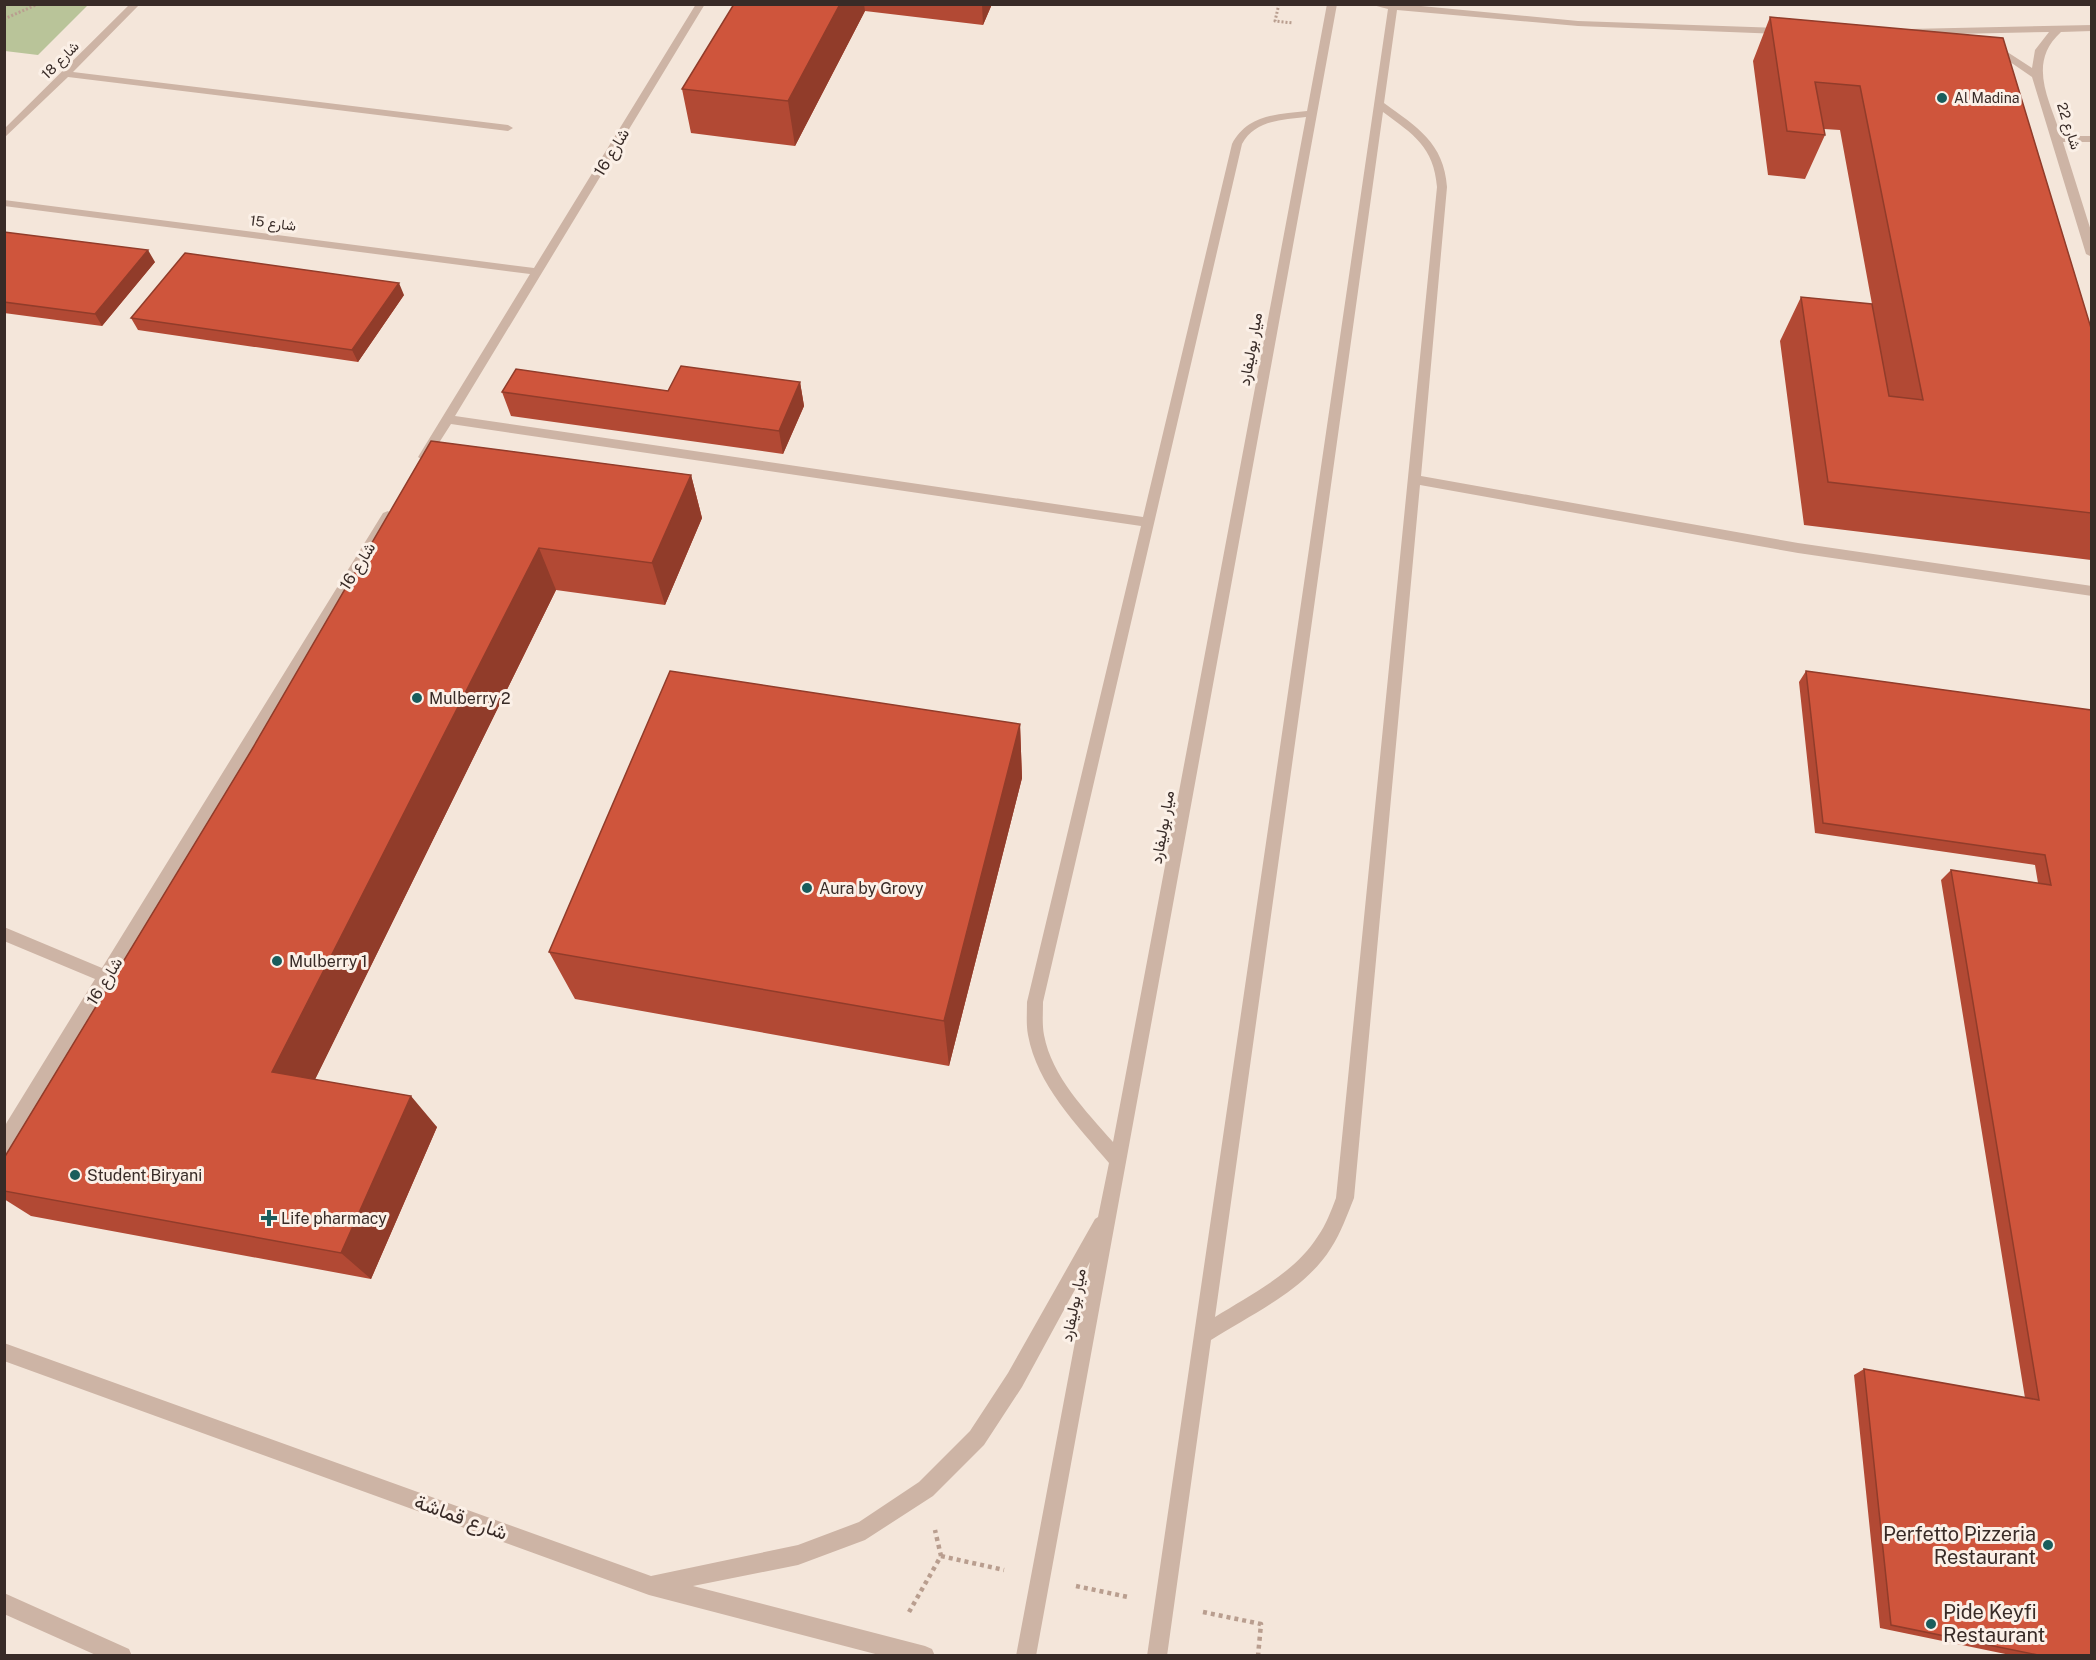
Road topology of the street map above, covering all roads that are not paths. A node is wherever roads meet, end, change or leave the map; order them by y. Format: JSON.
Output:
{"nodes":[{"id":1,"x":136,"y":4,"type":"edge"},
{"id":2,"x":701,"y":4,"type":"edge"},
{"id":3,"x":1332,"y":4,"type":"edge"},
{"id":4,"x":1373,"y":4,"type":"edge"},
{"id":5,"x":1392,"y":6,"type":"edge"},
{"id":6,"x":2091,"y":28,"type":"edge"},
{"id":7,"x":2057,"y":30,"type":"junction"},
{"id":8,"x":1965,"y":31,"type":"junction"},
{"id":9,"x":1797,"y":32,"type":"edge"},
{"id":10,"x":1898,"y":32,"type":"edge"},
{"id":11,"x":65,"y":74,"type":"junction"},
{"id":12,"x":2037,"y":76,"type":"junction"},
{"id":13,"x":1378,"y":104,"type":"junction"},
{"id":14,"x":1312,"y":113,"type":"junction"},
{"id":15,"x":508,"y":128,"type":"dead end"},
{"id":16,"x":4,"y":135,"type":"edge"},
{"id":17,"x":2058,"y":139,"type":"junction"},
{"id":18,"x":2091,"y":139,"type":"edge"},
{"id":19,"x":4,"y":203,"type":"edge"},
{"id":20,"x":2091,"y":254,"type":"edge"},
{"id":21,"x":538,"y":272,"type":"junction"},
{"id":22,"x":448,"y":419,"type":"junction"},
{"id":23,"x":420,"y":464,"type":"edge"},
{"id":24,"x":1414,"y":479,"type":"junction"},
{"id":25,"x":395,"y":504,"type":"edge"},
{"id":26,"x":1148,"y":522,"type":"junction"},
{"id":27,"x":2091,"y":591,"type":"edge"},
{"id":28,"x":4,"y":934,"type":"edge"},
{"id":29,"x":106,"y":977,"type":"junction"},
{"id":30,"x":9,"y":1132,"type":"edge"},
{"id":31,"x":4,"y":1148,"type":"edge"},
{"id":32,"x":1118,"y":1161,"type":"junction"},
{"id":33,"x":1108,"y":1212,"type":"junction"},
{"id":34,"x":1201,"y":1336,"type":"junction"},
{"id":35,"x":4,"y":1352,"type":"edge"},
{"id":36,"x":649,"y":1585,"type":"junction"},
{"id":37,"x":4,"y":1603,"type":"edge"},
{"id":38,"x":122,"y":1656,"type":"edge"},
{"id":39,"x":925,"y":1656,"type":"edge"},
{"id":40,"x":1026,"y":1656,"type":"edge"},
{"id":41,"x":1157,"y":1656,"type":"edge"}],
"edges":[{"from":1,"to":11,"type":"street","name":"شارع 18"},
{"from":2,"to":21,"type":"street","name":"شارع 16"},
{"from":3,"to":14,"type":"street","name":"ميار بوليفارد"},
{"from":4,"to":5,"type":"street"},
{"from":5,"to":9,"type":"street"},
{"from":5,"to":13,"type":"street"},
{"from":6,"to":7,"type":"street"},
{"from":7,"to":8,"type":"street"},
{"from":7,"to":12,"type":"street","name":"شارع 22"},
{"from":8,"to":10,"type":"street"},
{"from":8,"to":12,"type":"street"},
{"from":11,"to":15,"type":"street"},
{"from":11,"to":16,"type":"street","name":"شارع 18"},
{"from":12,"to":17,"type":"street","name":"شارع 22"},
{"from":13,"to":24,"type":"street"},
{"from":13,"to":34,"type":"street"},
{"from":14,"to":26,"type":"street"},
{"from":14,"to":32,"type":"street","name":"ميار بوليفارد"},
{"from":17,"to":18,"type":"street"},
{"from":17,"to":20,"type":"street","name":"شارع 22"},
{"from":19,"to":21,"type":"street","name":"شارع 15"},
{"from":21,"to":22,"type":"street","name":"شارع 16"},
{"from":22,"to":23,"type":"street","name":"شارع 16"},
{"from":22,"to":26,"type":"street"},
{"from":24,"to":27,"type":"street"},
{"from":24,"to":34,"type":"street"},
{"from":25,"to":29,"type":"street","name":"شارع 16"},
{"from":26,"to":32,"type":"street"},
{"from":28,"to":29,"type":"street"},
{"from":29,"to":30,"type":"street","name":"شارع 16"},
{"from":30,"to":31,"type":"street","name":"شارع 16"},
{"from":32,"to":33,"type":"street","name":"ميار بوليفارد"},
{"from":33,"to":36,"type":"street"},
{"from":33,"to":40,"type":"street","name":"ميار بوليفارد"},
{"from":34,"to":41,"type":"street"},
{"from":35,"to":36,"type":"street","name":"شارع قماشة"},
{"from":36,"to":39,"type":"street","name":"شارع قماشة"},
{"from":37,"to":38,"type":"street"}]}
